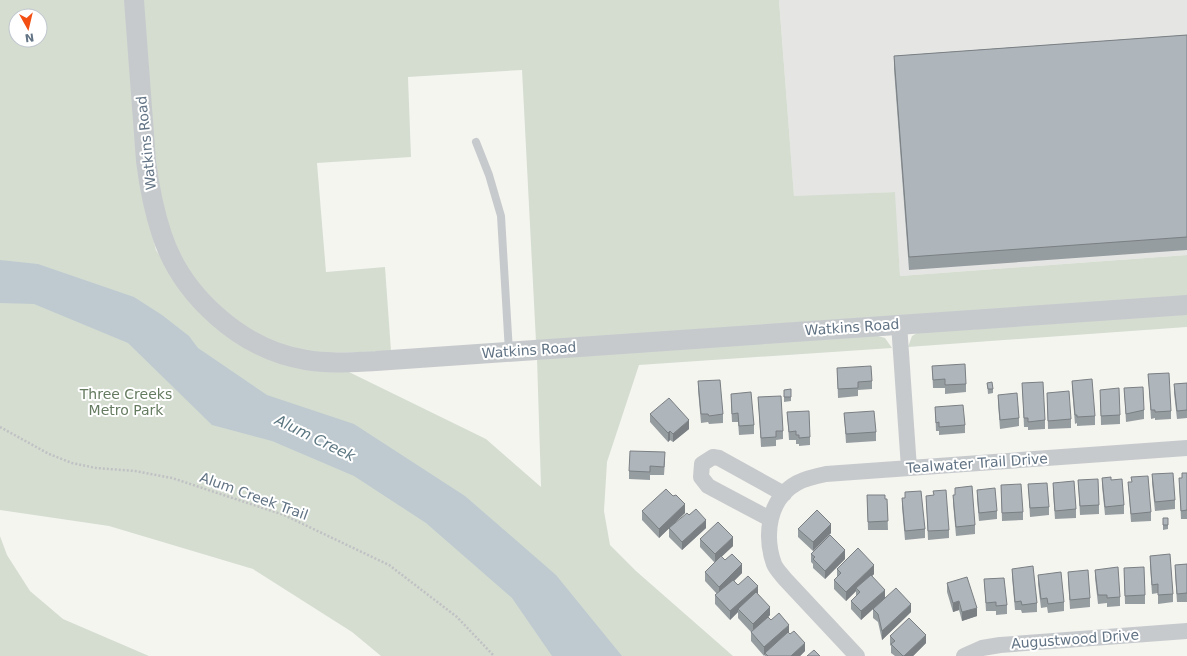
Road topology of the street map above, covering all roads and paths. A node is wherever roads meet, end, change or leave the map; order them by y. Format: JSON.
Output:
{"nodes":[{"id":1,"x":134,"y":0,"type":"edge"},
{"id":2,"x":476,"y":142,"type":"dead end"},
{"id":3,"x":1187,"y":305,"type":"edge"},
{"id":4,"x":899,"y":324,"type":"junction"},
{"id":5,"x":509,"y":352,"type":"junction"},
{"id":6,"x":0,"y":427,"type":"edge"},
{"id":7,"x":1187,"y":448,"type":"edge"},
{"id":8,"x":909,"y":468,"type":"junction"},
{"id":9,"x":780,"y":498,"type":"junction"},
{"id":10,"x":770,"y":519,"type":"junction"},
{"id":11,"x":1187,"y":631,"type":"edge"},
{"id":12,"x":494,"y":656,"type":"edge"},
{"id":13,"x":857,"y":656,"type":"edge"},
{"id":14,"x":964,"y":656,"type":"edge"}],
"edges":[{"from":1,"to":5,"type":"street","name":"Watkins Road"},
{"from":2,"to":5,"type":"lane"},
{"from":3,"to":4,"type":"street","name":"Watkins Road"},
{"from":4,"to":5,"type":"street","name":"Watkins Road"},
{"from":4,"to":8,"type":"street"},
{"from":6,"to":12,"type":"path","name":"Alum Creek Trail"},
{"from":7,"to":8,"type":"street","name":"Tealwater Trail Drive"},
{"from":8,"to":9,"type":"street","name":"Tealwater Trail Drive"},
{"from":9,"to":10,"type":"street"},
{"from":9,"to":10,"type":"street"},
{"from":10,"to":13,"type":"street"},
{"from":11,"to":14,"type":"street","name":"Augustwood Drive"}]}
